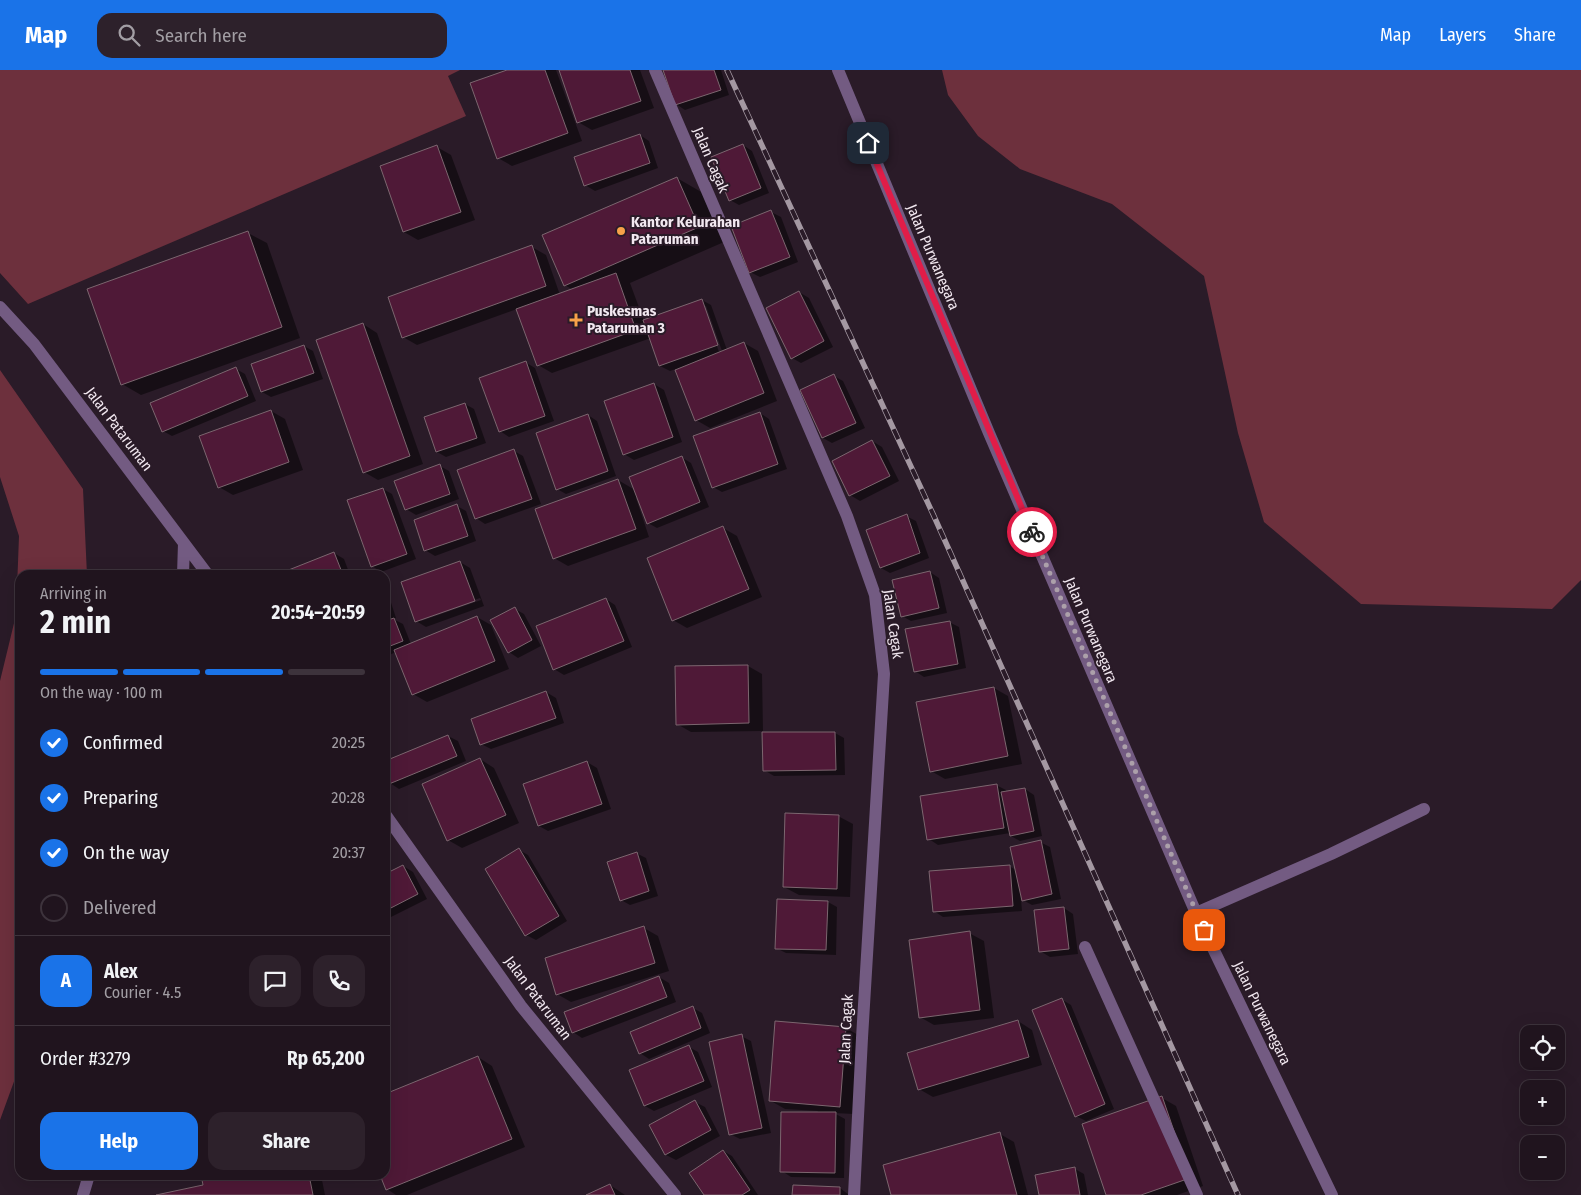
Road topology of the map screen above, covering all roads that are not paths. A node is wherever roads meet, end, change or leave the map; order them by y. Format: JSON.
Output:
{"nodes":[{"id":1,"x":654,"y":70,"type":"edge"},
{"id":2,"x":838,"y":70,"type":"edge"},
{"id":3,"x":0,"y":306,"type":"edge"},
{"id":4,"x":184,"y":544,"type":"junction"},
{"id":5,"x":183,"y":570,"type":"edge"},
{"id":6,"x":204,"y":570,"type":"edge"},
{"id":7,"x":1424,"y":808,"type":"dead end"},
{"id":8,"x":390,"y":821,"type":"edge"},
{"id":9,"x":1196,"y":913,"type":"junction"},
{"id":10,"x":1085,"y":946,"type":"dead end"},
{"id":11,"x":88,"y":1180,"type":"edge"},
{"id":12,"x":83,"y":1195,"type":"edge"},
{"id":13,"x":675,"y":1195,"type":"edge"},
{"id":14,"x":854,"y":1195,"type":"edge"},
{"id":15,"x":1197,"y":1195,"type":"edge"},
{"id":16,"x":1332,"y":1195,"type":"edge"}],
"edges":[{"from":1,"to":14,"type":"street","name":"Jalan Cagak"},
{"from":2,"to":9,"type":"street","name":"Jalan Purwanegara"},
{"from":3,"to":4,"type":"street","name":"Jalan Pataruman"},
{"from":4,"to":5,"type":"street"},
{"from":4,"to":6,"type":"street","name":"Jalan Pataruman"},
{"from":7,"to":9,"type":"street"},
{"from":8,"to":13,"type":"street","name":"Jalan Pataruman"},
{"from":9,"to":16,"type":"street","name":"Jalan Purwanegara"},
{"from":10,"to":15,"type":"street"},
{"from":11,"to":12,"type":"street"}]}
